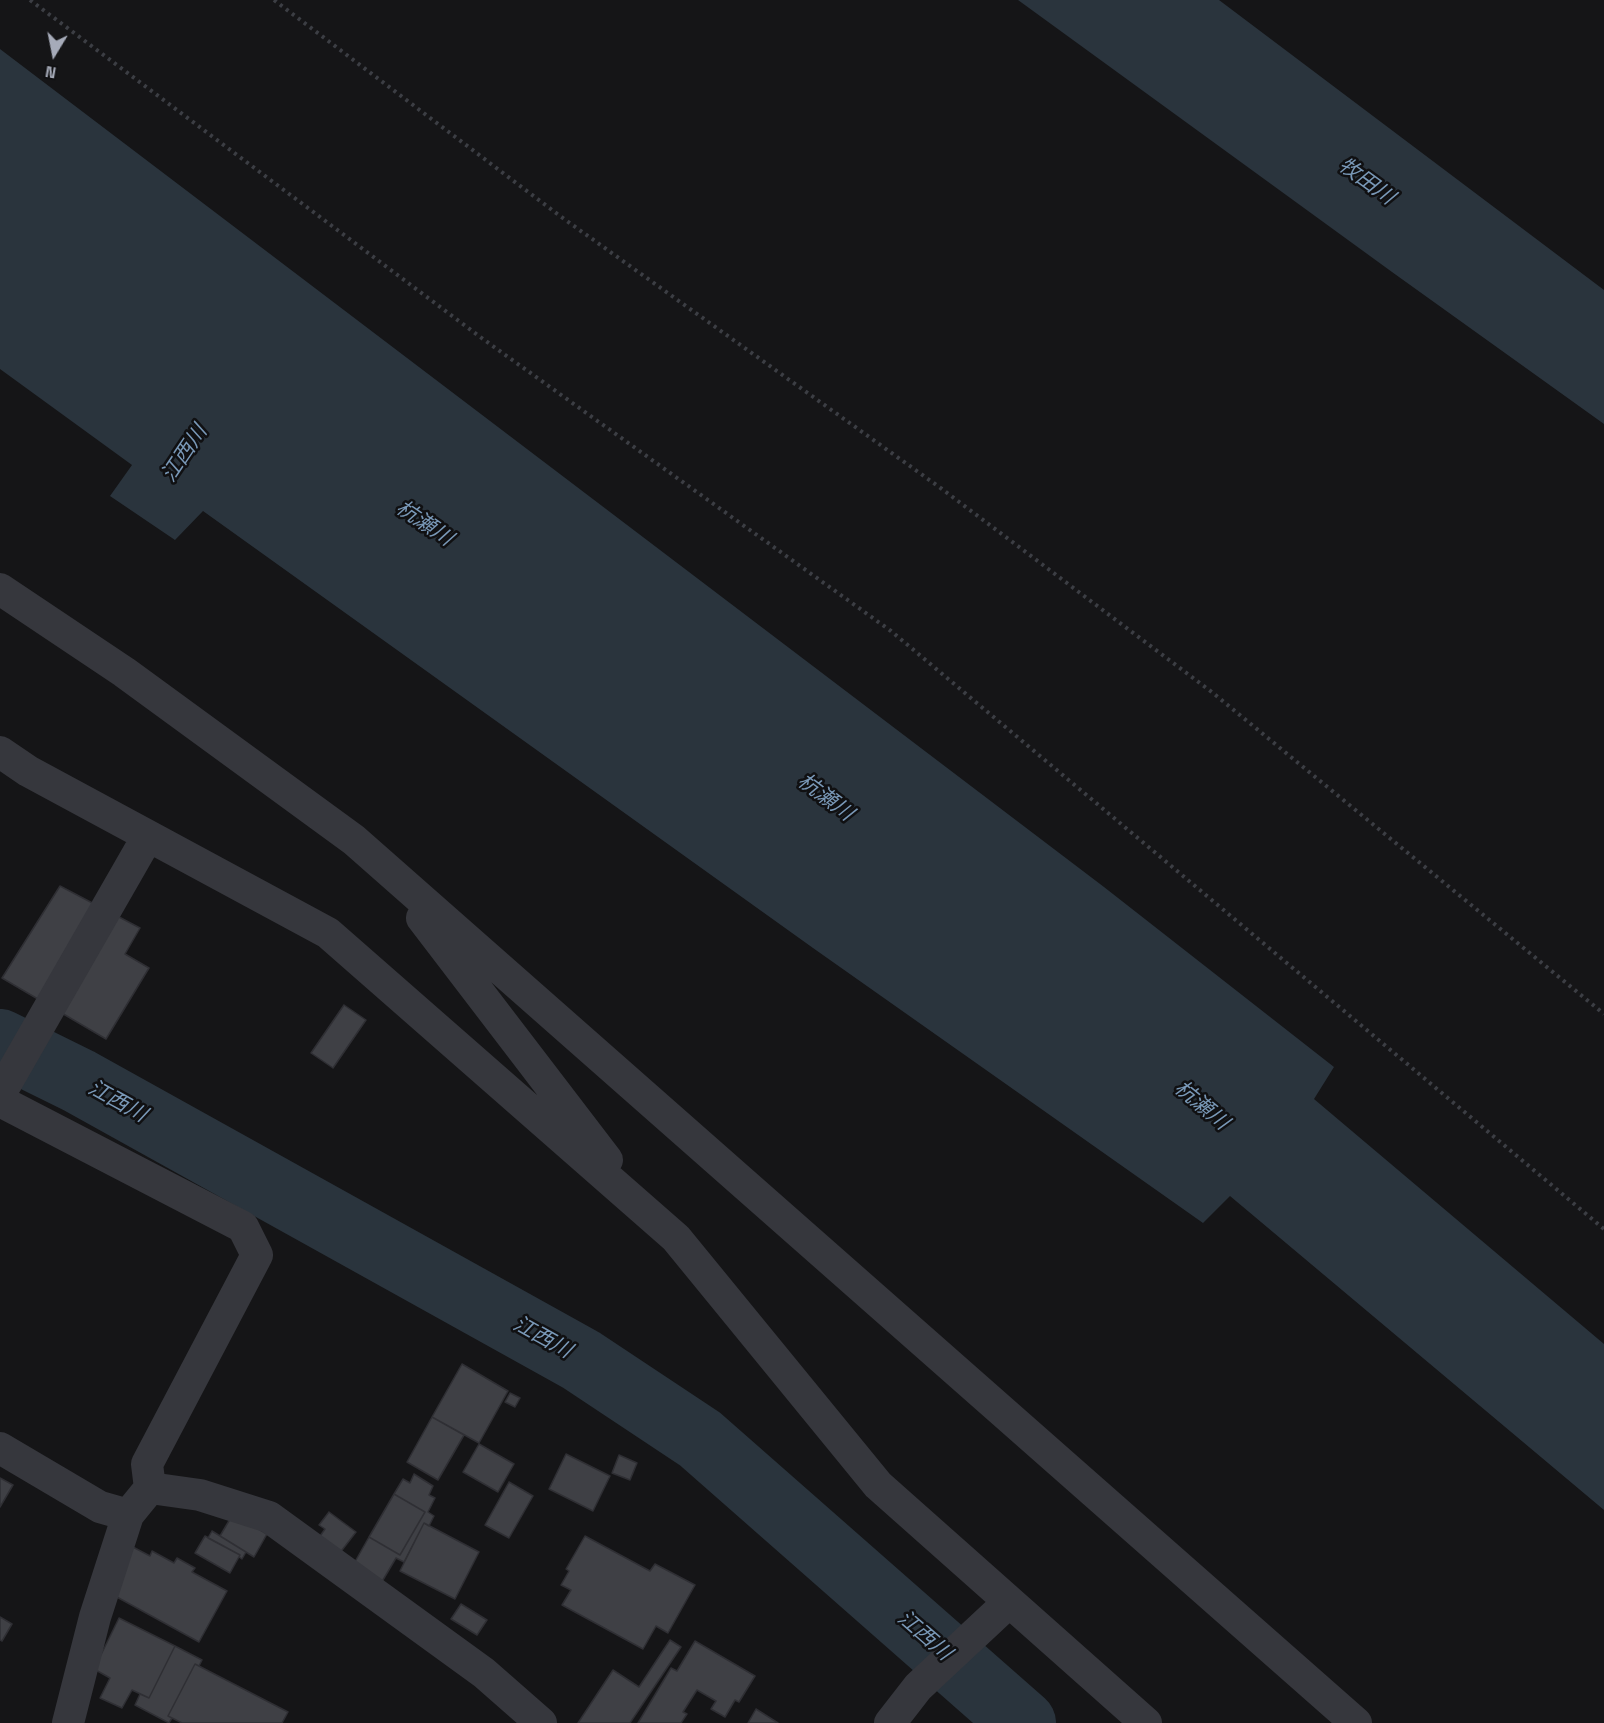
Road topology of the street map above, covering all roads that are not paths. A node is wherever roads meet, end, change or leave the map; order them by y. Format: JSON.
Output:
{"nodes":[{"id":1,"x":0,"y":589,"type":"edge"},
{"id":2,"x":0,"y":752,"type":"edge"},
{"id":3,"x":148,"y":836,"type":"junction"},
{"id":4,"x":380,"y":863,"type":"junction"},
{"id":5,"x":2,"y":1092,"type":"edge"},
{"id":6,"x":649,"y":1214,"type":"junction"},
{"id":7,"x":0,"y":1448,"type":"edge"},
{"id":8,"x":150,"y":1488,"type":"junction"},
{"id":9,"x":128,"y":1515,"type":"junction"},
{"id":10,"x":1009,"y":1602,"type":"junction"},
{"id":11,"x":68,"y":1723,"type":"edge"},
{"id":12,"x":541,"y":1723,"type":"edge"},
{"id":13,"x":890,"y":1723,"type":"edge"},
{"id":14,"x":1146,"y":1723,"type":"edge"},
{"id":15,"x":1356,"y":1723,"type":"edge"}],
"edges":[{"from":1,"to":4,"type":"street"},
{"from":2,"to":3,"type":"street"},
{"from":3,"to":5,"type":"street"},
{"from":3,"to":6,"type":"street"},
{"from":4,"to":6,"type":"street"},
{"from":4,"to":15,"type":"street"},
{"from":5,"to":8,"type":"street"},
{"from":6,"to":10,"type":"street"},
{"from":7,"to":9,"type":"street"},
{"from":8,"to":9,"type":"street"},
{"from":8,"to":12,"type":"street"},
{"from":9,"to":11,"type":"street"},
{"from":10,"to":13,"type":"street"},
{"from":10,"to":14,"type":"street"}]}
